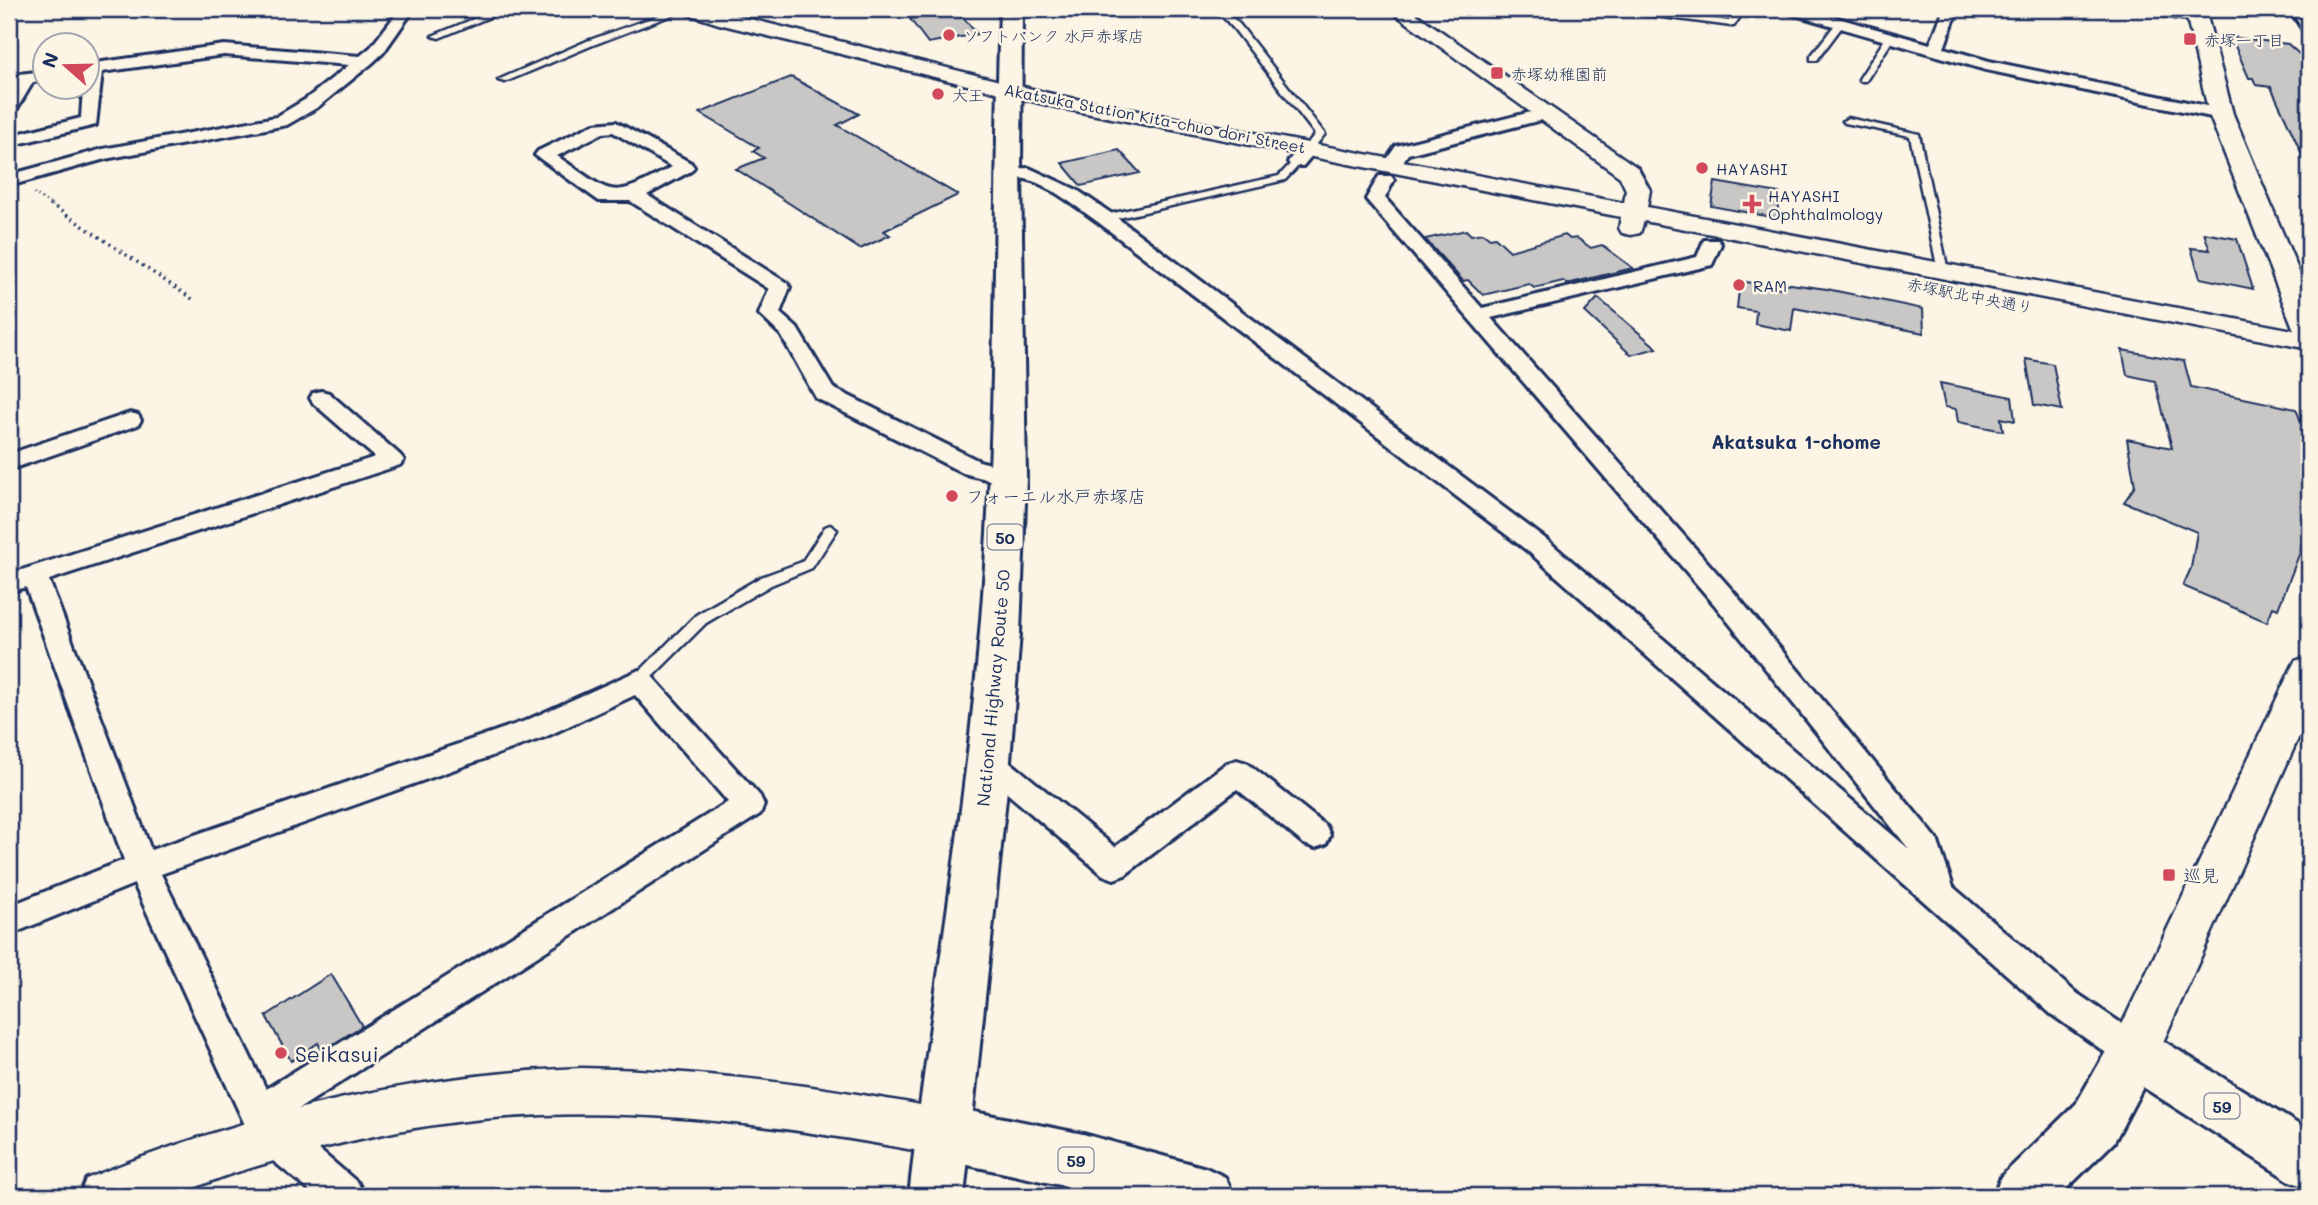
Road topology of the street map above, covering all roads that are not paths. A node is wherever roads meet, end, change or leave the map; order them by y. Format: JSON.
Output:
{"nodes":[{"id":1,"x":407,"y":9,"type":"edge"},
{"id":2,"x":505,"y":9,"type":"edge"},
{"id":3,"x":684,"y":9,"type":"edge"},
{"id":4,"x":692,"y":9,"type":"edge"},
{"id":5,"x":1011,"y":9,"type":"edge"},
{"id":6,"x":1220,"y":9,"type":"edge"},
{"id":7,"x":1397,"y":9,"type":"edge"},
{"id":8,"x":1741,"y":9,"type":"edge"},
{"id":9,"x":1790,"y":9,"type":"edge"},
{"id":10,"x":2157,"y":9,"type":"edge"},
{"id":11,"x":1946,"y":10,"type":"edge"},
{"id":12,"x":2196,"y":12,"type":"edge"},
{"id":13,"x":1648,"y":13,"type":"dead end"},
{"id":14,"x":1840,"y":24,"type":"junction"},
{"id":15,"x":436,"y":36,"type":"dead end"},
{"id":16,"x":1890,"y":38,"type":"junction"},
{"id":17,"x":1935,"y":50,"type":"junction"},
{"id":18,"x":1814,"y":58,"type":"dead end"},
{"id":19,"x":365,"y":61,"type":"junction"},
{"id":20,"x":102,"y":67,"type":"edge"},
{"id":21,"x":32,"y":77,"type":"edge"},
{"id":22,"x":27,"y":78,"type":"junction"},
{"id":23,"x":1863,"y":79,"type":"dead end"},
{"id":24,"x":9,"y":80,"type":"edge"},
{"id":25,"x":502,"y":80,"type":"dead end"},
{"id":26,"x":1010,"y":96,"type":"junction"},
{"id":27,"x":90,"y":102,"type":"edge"},
{"id":28,"x":9,"y":107,"type":"edge"},
{"id":29,"x":1547,"y":113,"type":"junction"},
{"id":30,"x":2221,"y":114,"type":"junction"},
{"id":31,"x":1847,"y":121,"type":"dead end"},
{"id":32,"x":9,"y":141,"type":"edge"},
{"id":33,"x":1303,"y":155,"type":"junction"},
{"id":34,"x":1389,"y":172,"type":"junction"},
{"id":35,"x":1008,"y":174,"type":"junction"},
{"id":36,"x":11,"y":180,"type":"edge"},
{"id":37,"x":634,"y":195,"type":"junction"},
{"id":38,"x":1105,"y":218,"type":"junction"},
{"id":39,"x":1632,"y":220,"type":"junction"},
{"id":40,"x":1711,"y":244,"type":"junction"},
{"id":41,"x":1943,"y":271,"type":"junction"},
{"id":42,"x":1478,"y":315,"type":"junction"},
{"id":43,"x":2309,"y":330,"type":"edge"},
{"id":44,"x":2309,"y":341,"type":"edge"},
{"id":45,"x":2309,"y":362,"type":"edge"},
{"id":46,"x":321,"y":398,"type":"dead end"},
{"id":47,"x":130,"y":420,"type":"dead end"},
{"id":48,"x":9,"y":462,"type":"edge"},
{"id":49,"x":1009,"y":477,"type":"junction"},
{"id":50,"x":830,"y":530,"type":"dead end"},
{"id":51,"x":21,"y":579,"type":"edge"},
{"id":52,"x":2309,"y":671,"type":"edge"},
{"id":53,"x":639,"y":681,"type":"junction"},
{"id":54,"x":2298,"y":722,"type":"edge"},
{"id":55,"x":989,"y":761,"type":"junction"},
{"id":56,"x":1315,"y":835,"type":"dead end"},
{"id":57,"x":142,"y":867,"type":"junction"},
{"id":58,"x":1940,"y":897,"type":"junction"},
{"id":59,"x":9,"y":921,"type":"edge"},
{"id":60,"x":2134,"y":1052,"type":"junction"},
{"id":61,"x":266,"y":1126,"type":"junction"},
{"id":62,"x":944,"y":1133,"type":"junction"},
{"id":63,"x":2309,"y":1162,"type":"edge"},
{"id":64,"x":103,"y":1196,"type":"edge"},
{"id":65,"x":345,"y":1196,"type":"edge"},
{"id":66,"x":936,"y":1196,"type":"edge"},
{"id":67,"x":1206,"y":1196,"type":"edge"},
{"id":68,"x":2020,"y":1196,"type":"edge"}],
"edges":[{"from":1,"to":19,"type":"street"},
{"from":2,"to":15,"type":"lane"},
{"from":3,"to":25,"type":"lane"},
{"from":4,"to":26,"type":"street","name":"Akatsuka Station Kita-chuo dori Street"},
{"from":5,"to":26,"type":"main road","name":"National Highway Route 50","number":"50"},
{"from":6,"to":33,"type":"lane"},
{"from":7,"to":29,"type":"street"},
{"from":8,"to":13,"type":"lane"},
{"from":9,"to":14,"type":"street"},
{"from":10,"to":12,"type":"street"},
{"from":11,"to":17,"type":"street"},
{"from":12,"to":30,"type":"main road"},
{"from":14,"to":16,"type":"street"},
{"from":14,"to":18,"type":"lane"},
{"from":16,"to":17,"type":"street"},
{"from":16,"to":23,"type":"lane"},
{"from":17,"to":30,"type":"street"},
{"from":19,"to":20,"type":"street"},
{"from":19,"to":36,"type":"street"},
{"from":21,"to":22,"type":"street"},
{"from":22,"to":24,"type":"street"},
{"from":22,"to":28,"type":"street"},
{"from":26,"to":33,"type":"street","name":"Akatsuka Station Kita-chuo dori Street"},
{"from":26,"to":35,"type":"main road","name":"National Highway Route 50","number":"50"},
{"from":27,"to":32,"type":"street"},
{"from":29,"to":34,"type":"street"},
{"from":29,"to":39,"type":"street"},
{"from":30,"to":43,"type":"main road"},
{"from":31,"to":41,"type":"lane"},
{"from":33,"to":34,"type":"street","name":"Akatsuka Station Kita-chuo dori Street"},
{"from":33,"to":38,"type":"lane"},
{"from":34,"to":39,"type":"street","name":"Akatsuka Station Kita-chuo dori Street"},
{"from":34,"to":42,"type":"street"},
{"from":35,"to":38,"type":"street"},
{"from":35,"to":49,"type":"main road","name":"National Highway Route 50","number":"50"},
{"from":37,"to":37,"type":"street"},
{"from":37,"to":49,"type":"street"},
{"from":38,"to":58,"type":"street"},
{"from":39,"to":40,"type":"street","name":"赤塚駅北中央通り"},
{"from":39,"to":41,"type":"street","name":"赤塚駅北中央通り"},
{"from":40,"to":42,"type":"street"},
{"from":40,"to":45,"type":"street","name":"赤塚駅北中央通り"},
{"from":41,"to":44,"type":"street","name":"赤塚駅北中央通り"},
{"from":42,"to":58,"type":"street"},
{"from":46,"to":51,"type":"street"},
{"from":47,"to":48,"type":"street"},
{"from":49,"to":55,"type":"main road","name":"National Highway Route 50","number":"50"},
{"from":50,"to":53,"type":"lane"},
{"from":51,"to":57,"type":"street"},
{"from":52,"to":54,"type":"main road"},
{"from":53,"to":57,"type":"street"},
{"from":53,"to":61,"type":"street"},
{"from":54,"to":60,"type":"main road"},
{"from":55,"to":56,"type":"street"},
{"from":55,"to":62,"type":"main road","name":"National Highway Route 50","number":"50"},
{"from":57,"to":59,"type":"street"},
{"from":57,"to":61,"type":"street"},
{"from":58,"to":60,"type":"street"},
{"from":60,"to":63,"type":"main road","number":"59"},
{"from":60,"to":68,"type":"main road"},
{"from":61,"to":62,"type":"street"},
{"from":61,"to":64,"type":"street"},
{"from":61,"to":65,"type":"street"},
{"from":62,"to":66,"type":"main road","name":"National Highway Route 50","number":"50"},
{"from":62,"to":67,"type":"main road","number":"59"}]}
